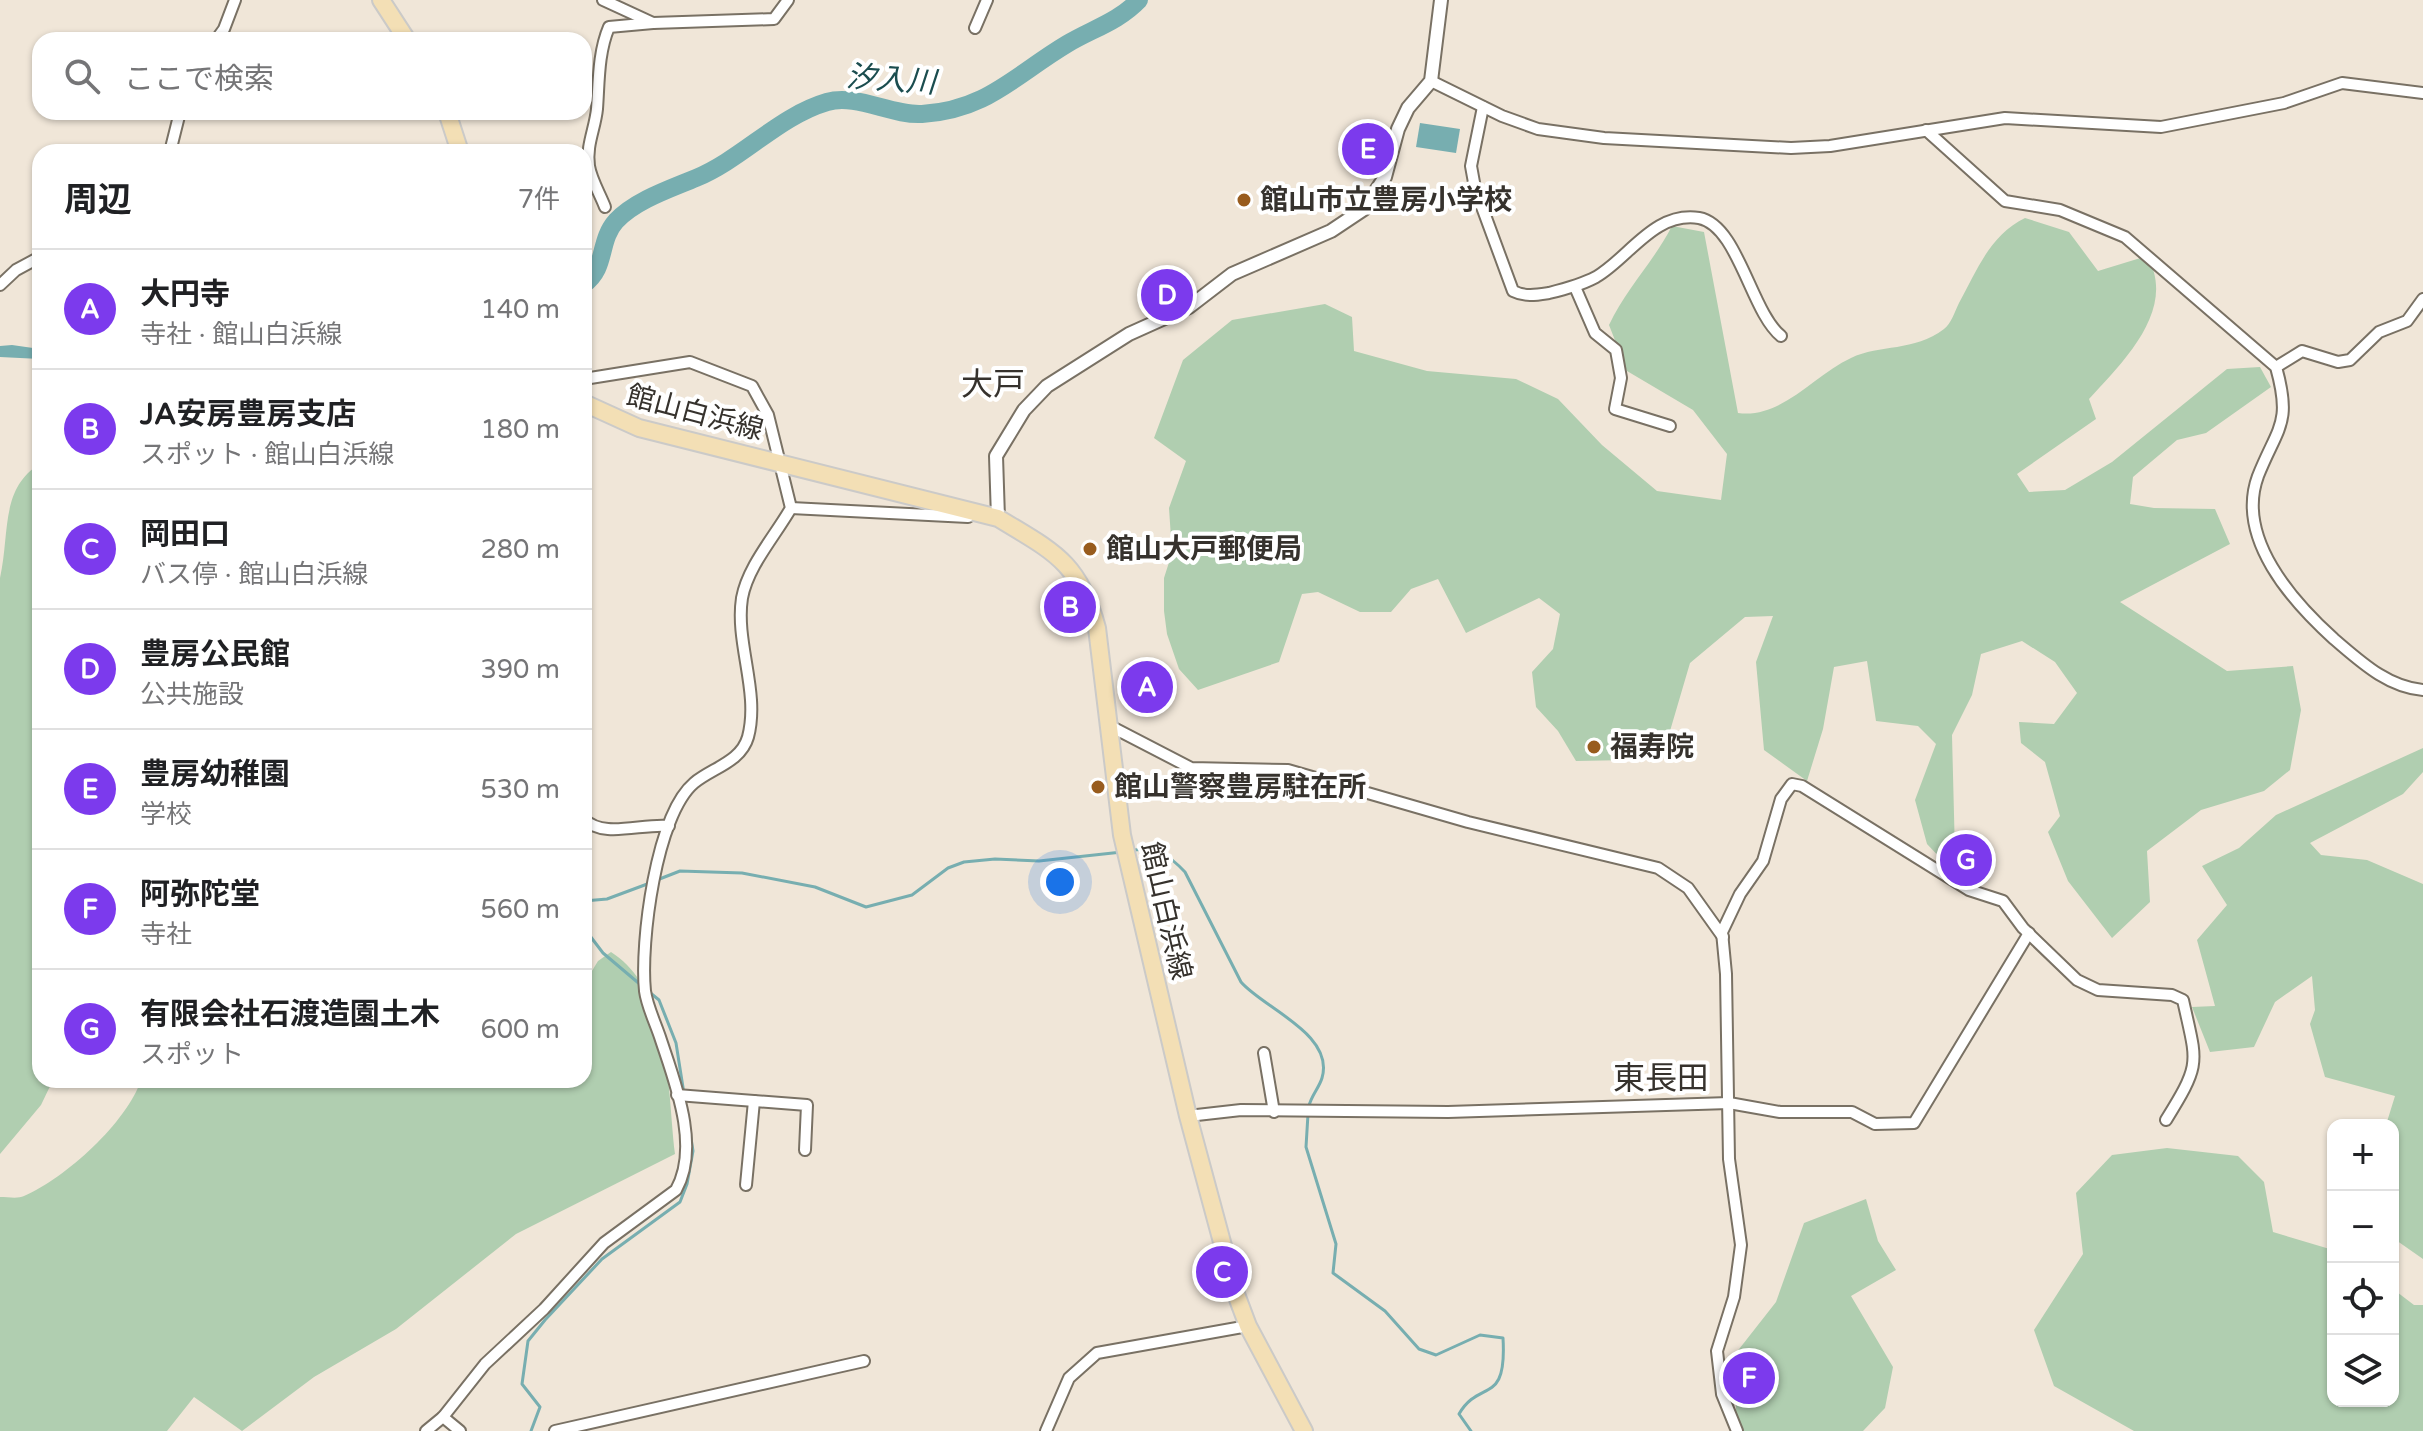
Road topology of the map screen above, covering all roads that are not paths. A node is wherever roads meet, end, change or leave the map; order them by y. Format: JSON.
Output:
{"nodes":[{"id":1,"x":235,"y":0,"type":"edge"},
{"id":2,"x":381,"y":0,"type":"edge"},
{"id":3,"x":603,"y":0,"type":"edge"},
{"id":4,"x":788,"y":0,"type":"edge"},
{"id":5,"x":987,"y":0,"type":"edge"},
{"id":6,"x":1441,"y":0,"type":"edge"},
{"id":7,"x":653,"y":23,"type":"junction"},
{"id":8,"x":975,"y":28,"type":"dead end"},
{"id":9,"x":222,"y":32,"type":"edge"},
{"id":10,"x":402,"y":32,"type":"edge"},
{"id":11,"x":1431,"y":81,"type":"junction"},
{"id":12,"x":2423,"y":93,"type":"edge"},
{"id":13,"x":1483,"y":107,"type":"junction"},
{"id":14,"x":178,"y":120,"type":"edge"},
{"id":15,"x":450,"y":120,"type":"edge"},
{"id":16,"x":1926,"y":130,"type":"junction"},
{"id":17,"x":172,"y":144,"type":"edge"},
{"id":18,"x":457,"y":144,"type":"edge"},
{"id":19,"x":589,"y":144,"type":"edge"},
{"id":20,"x":592,"y":174,"type":"edge"},
{"id":21,"x":605,"y":207,"type":"dead end"},
{"id":22,"x":32,"y":261,"type":"edge"},
{"id":23,"x":0,"y":285,"type":"edge"},
{"id":24,"x":1575,"y":287,"type":"junction"},
{"id":25,"x":2423,"y":299,"type":"edge"},
{"id":26,"x":1781,"y":336,"type":"dead end"},
{"id":27,"x":2276,"y":367,"type":"junction"},
{"id":28,"x":592,"y":378,"type":"edge"},
{"id":29,"x":592,"y":407,"type":"edge"},
{"id":30,"x":1670,"y":426,"type":"dead end"},
{"id":31,"x":780,"y":464,"type":"junction"},
{"id":32,"x":791,"y":508,"type":"junction"},
{"id":33,"x":998,"y":518,"type":"junction"},
{"id":34,"x":2423,"y":690,"type":"edge"},
{"id":35,"x":1108,"y":725,"type":"junction"},
{"id":36,"x":669,"y":826,"type":"junction"},
{"id":37,"x":592,"y":828,"type":"edge"},
{"id":38,"x":2029,"y":933,"type":"junction"},
{"id":39,"x":1723,"y":937,"type":"junction"},
{"id":40,"x":1264,"y":1053,"type":"dead end"},
{"id":41,"x":680,"y":1095,"type":"junction"},
{"id":42,"x":754,"y":1101,"type":"junction"},
{"id":43,"x":1729,"y":1103,"type":"junction"},
{"id":44,"x":1274,"y":1112,"type":"junction"},
{"id":45,"x":1188,"y":1116,"type":"junction"},
{"id":46,"x":2166,"y":1120,"type":"dead end"},
{"id":47,"x":805,"y":1150,"type":"dead end"},
{"id":48,"x":746,"y":1185,"type":"dead end"},
{"id":49,"x":1248,"y":1326,"type":"junction"},
{"id":50,"x":864,"y":1361,"type":"dead end"},
{"id":51,"x":443,"y":1417,"type":"junction"},
{"id":52,"x":426,"y":1431,"type":"edge"},
{"id":53,"x":460,"y":1431,"type":"edge"},
{"id":54,"x":555,"y":1431,"type":"edge"},
{"id":55,"x":1046,"y":1431,"type":"edge"},
{"id":56,"x":1304,"y":1431,"type":"edge"},
{"id":57,"x":1737,"y":1431,"type":"edge"}],
"edges":[{"from":1,"to":9,"type":"street"},
{"from":2,"to":10,"type":"main road"},
{"from":3,"to":7,"type":"street"},
{"from":4,"to":7,"type":"street"},
{"from":5,"to":8,"type":"street"},
{"from":6,"to":11,"type":"street"},
{"from":7,"to":19,"type":"street"},
{"from":11,"to":13,"type":"street"},
{"from":11,"to":33,"type":"street"},
{"from":12,"to":16,"type":"street"},
{"from":13,"to":16,"type":"street"},
{"from":13,"to":24,"type":"street"},
{"from":14,"to":17,"type":"street"},
{"from":15,"to":18,"type":"main road"},
{"from":16,"to":27,"type":"street"},
{"from":20,"to":21,"type":"street"},
{"from":22,"to":23,"type":"street"},
{"from":24,"to":26,"type":"street"},
{"from":24,"to":30,"type":"street"},
{"from":25,"to":27,"type":"street"},
{"from":27,"to":34,"type":"street"},
{"from":28,"to":31,"type":"street"},
{"from":29,"to":31,"type":"main road","name":"館山白浜線"},
{"from":31,"to":32,"type":"street"},
{"from":31,"to":33,"type":"main road","name":"館山白浜線"},
{"from":32,"to":33,"type":"street"},
{"from":32,"to":36,"type":"street"},
{"from":33,"to":35,"type":"main road","name":"館山白浜線"},
{"from":35,"to":39,"type":"street"},
{"from":35,"to":45,"type":"main road","name":"館山白浜線"},
{"from":36,"to":37,"type":"street"},
{"from":36,"to":41,"type":"street"},
{"from":38,"to":39,"type":"street"},
{"from":38,"to":43,"type":"street"},
{"from":38,"to":46,"type":"street"},
{"from":39,"to":43,"type":"street"},
{"from":40,"to":44,"type":"street"},
{"from":41,"to":42,"type":"street"},
{"from":41,"to":51,"type":"street"},
{"from":42,"to":47,"type":"street"},
{"from":42,"to":48,"type":"street"},
{"from":43,"to":44,"type":"street"},
{"from":43,"to":57,"type":"street"},
{"from":44,"to":45,"type":"street"},
{"from":45,"to":49,"type":"main road","name":"館山白浜線"},
{"from":49,"to":55,"type":"street"},
{"from":49,"to":56,"type":"main road","name":"館山白浜線"},
{"from":50,"to":54,"type":"street"},
{"from":51,"to":52,"type":"street"},
{"from":51,"to":53,"type":"street"}]}
